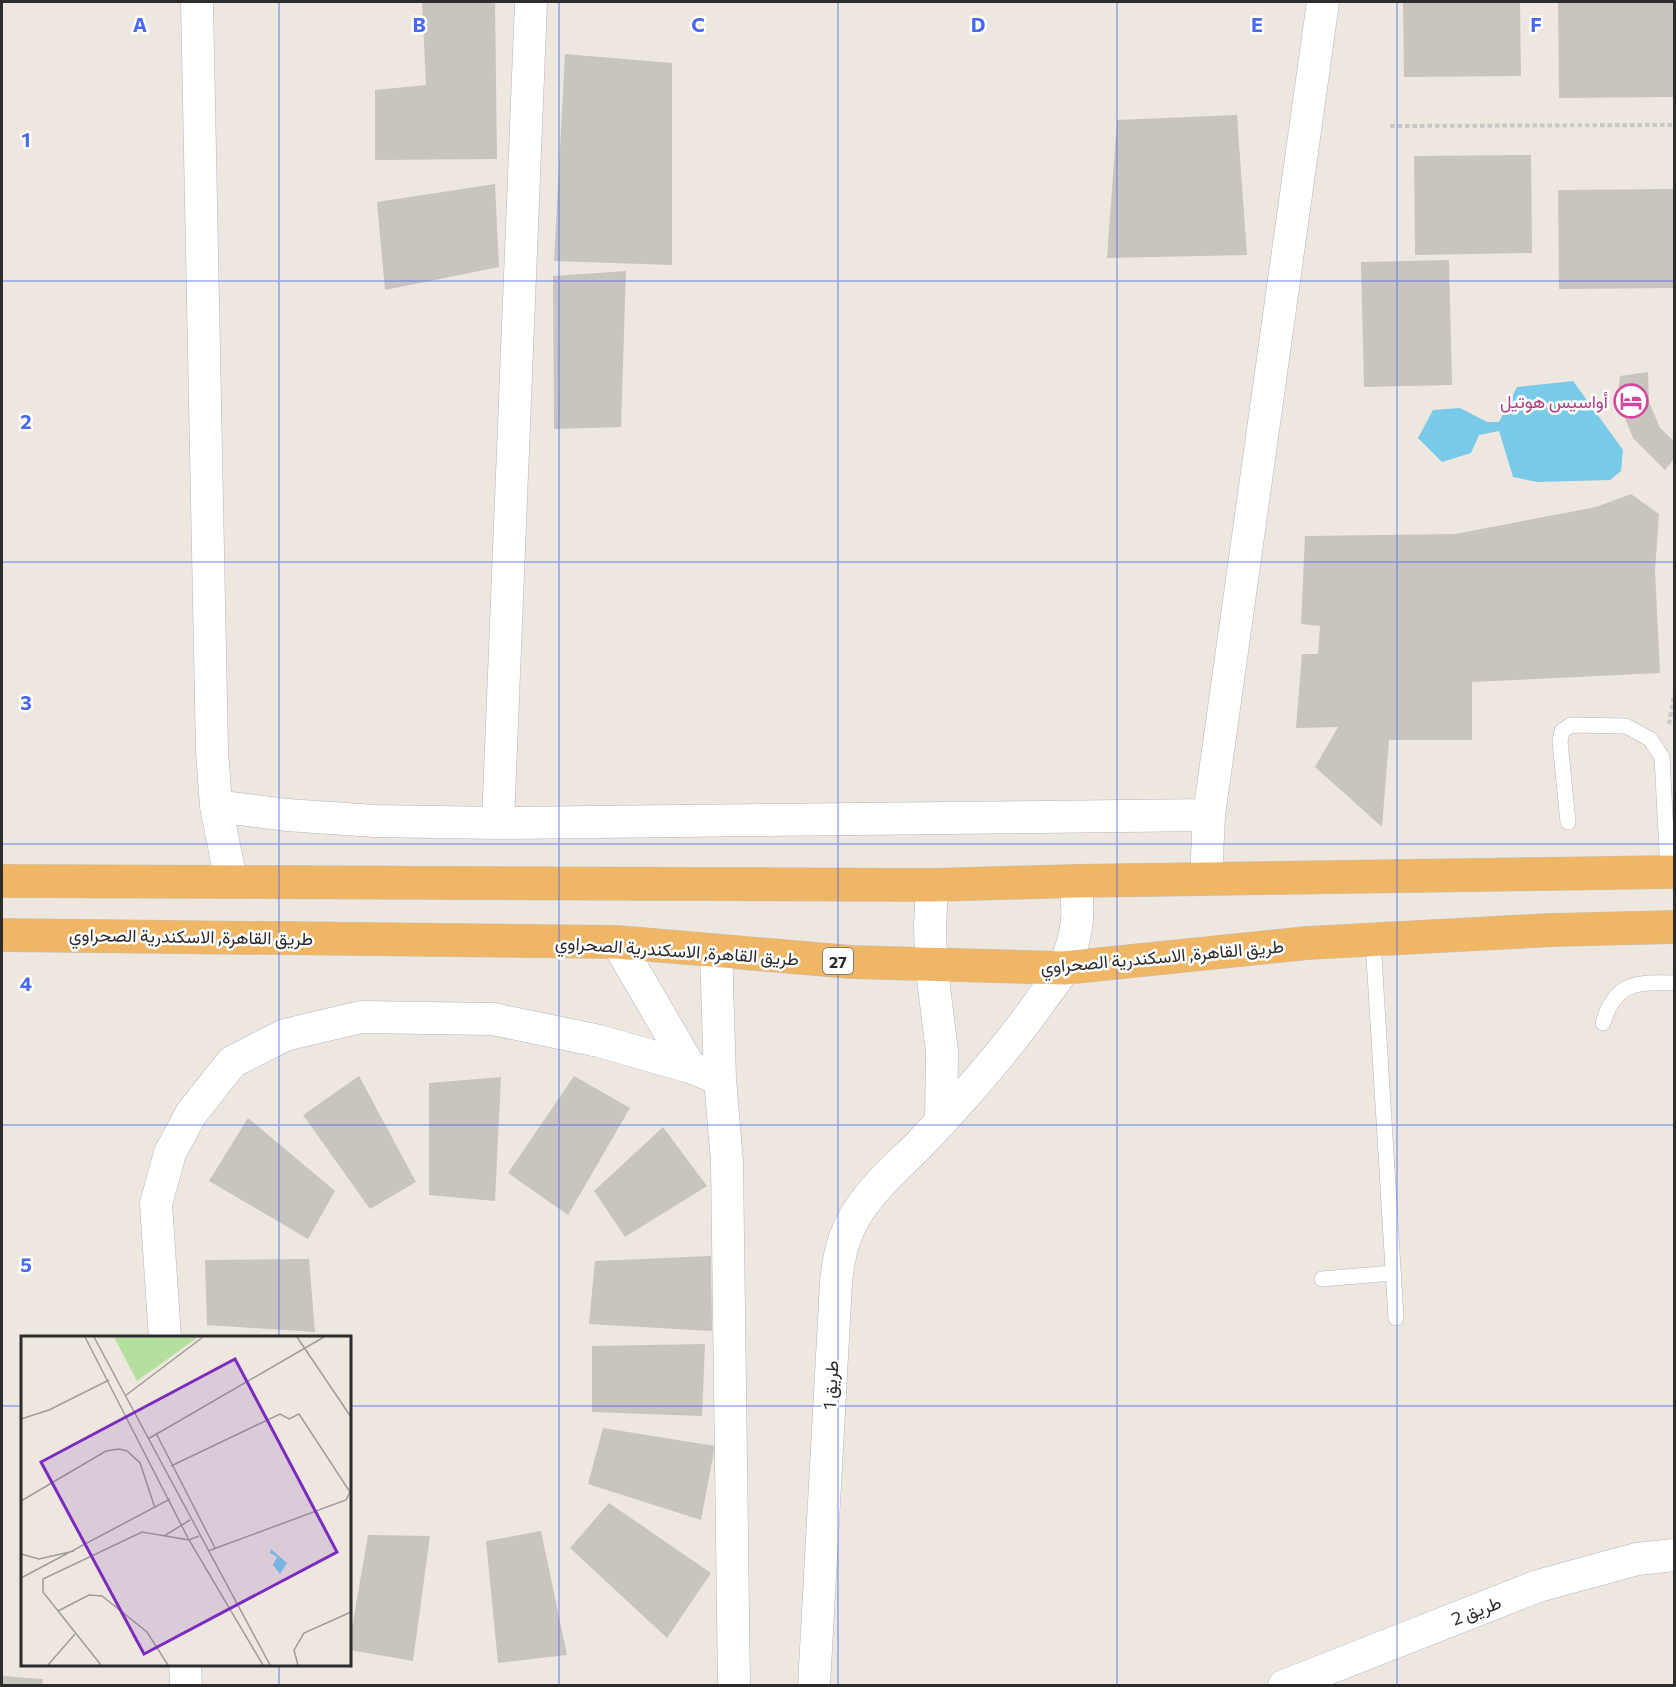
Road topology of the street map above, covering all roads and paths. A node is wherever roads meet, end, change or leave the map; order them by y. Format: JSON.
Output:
{"nodes":[{"id":1,"x":197,"y":2,"type":"edge"},
{"id":2,"x":531,"y":2,"type":"edge"},
{"id":3,"x":1323,"y":2,"type":"edge"},
{"id":4,"x":1674,"y":125,"type":"edge"},
{"id":5,"x":1390,"y":126,"type":"dead end"},
{"id":6,"x":1669,"y":778,"type":"edge"},
{"id":7,"x":216,"y":806,"type":"junction"},
{"id":8,"x":1209,"y":814,"type":"junction"},
{"id":9,"x":1568,"y":822,"type":"dead end"},
{"id":10,"x":498,"y":823,"type":"junction"},
{"id":11,"x":1671,"y":872,"type":"edge"},
{"id":12,"x":1206,"y":879,"type":"junction"},
{"id":13,"x":2,"y":881,"type":"edge"},
{"id":14,"x":231,"y":881,"type":"junction"},
{"id":15,"x":1074,"y":881,"type":"junction"},
{"id":16,"x":932,"y":885,"type":"junction"},
{"id":17,"x":1674,"y":927,"type":"edge"},
{"id":18,"x":2,"y":934,"type":"edge"},
{"id":19,"x":1372,"y":940,"type":"junction"},
{"id":20,"x":617,"y":942,"type":"junction"},
{"id":21,"x":716,"y":950,"type":"junction"},
{"id":22,"x":931,"y":963,"type":"junction"},
{"id":23,"x":1064,"y":968,"type":"junction"},
{"id":24,"x":1674,"y":983,"type":"edge"},
{"id":25,"x":1603,"y":1023,"type":"dead end"},
{"id":26,"x":690,"y":1067,"type":"junction"},
{"id":27,"x":720,"y":1079,"type":"junction"},
{"id":28,"x":941,"y":1122,"type":"junction"},
{"id":29,"x":1393,"y":1274,"type":"junction"},
{"id":30,"x":1322,"y":1279,"type":"dead end"},
{"id":31,"x":1396,"y":1318,"type":"dead end"},
{"id":32,"x":165,"y":1336,"type":"edge"},
{"id":33,"x":1674,"y":1555,"type":"edge"},
{"id":34,"x":185,"y":1666,"type":"edge"},
{"id":35,"x":186,"y":1686,"type":"edge"},
{"id":36,"x":734,"y":1686,"type":"edge"},
{"id":37,"x":814,"y":1686,"type":"edge"},
{"id":38,"x":1284,"y":1686,"type":"edge"}],
"edges":[{"from":1,"to":7,"type":"street"},
{"from":2,"to":10,"type":"street"},
{"from":3,"to":8,"type":"street"},
{"from":4,"to":5,"type":"path"},
{"from":6,"to":9,"type":"lane"},
{"from":6,"to":11,"type":"lane"},
{"from":7,"to":10,"type":"street"},
{"from":7,"to":14,"type":"street"},
{"from":8,"to":10,"type":"street"},
{"from":8,"to":12,"type":"street"},
{"from":11,"to":12,"type":"highway"},
{"from":12,"to":15,"type":"highway"},
{"from":13,"to":14,"type":"highway"},
{"from":14,"to":16,"type":"highway"},
{"from":15,"to":16,"type":"highway"},
{"from":15,"to":23,"type":"street","name":"طريق 1"},
{"from":16,"to":22,"type":"street"},
{"from":17,"to":19,"type":"highway","name":"طريق القاهرة, الاسكندرية الصحراوي","number":"27"},
{"from":18,"to":20,"type":"highway","name":"طريق القاهرة, الاسكندرية الصحراوي","number":"27"},
{"from":19,"to":23,"type":"highway","name":"طريق القاهرة, الاسكندرية الصحراوي","number":"27"},
{"from":19,"to":29,"type":"lane"},
{"from":20,"to":21,"type":"highway","name":"طريق القاهرة, الاسكندرية الصحراوي","number":"27"},
{"from":20,"to":26,"type":"street"},
{"from":21,"to":22,"type":"highway","name":"طريق القاهرة, الاسكندرية الصحراوي","number":"27"},
{"from":21,"to":27,"type":"street"},
{"from":22,"to":23,"type":"highway","name":"طريق القاهرة, الاسكندرية الصحراوي","number":"27"},
{"from":22,"to":28,"type":"street"},
{"from":23,"to":28,"type":"street","name":"طريق 1"},
{"from":24,"to":25,"type":"lane"},
{"from":26,"to":27,"type":"street"},
{"from":26,"to":32,"type":"street"},
{"from":27,"to":36,"type":"street"},
{"from":28,"to":37,"type":"street","name":"طريق 1"},
{"from":29,"to":30,"type":"lane"},
{"from":29,"to":31,"type":"lane"},
{"from":33,"to":38,"type":"street","name":"طريق 2"},
{"from":34,"to":35,"type":"street"}]}
